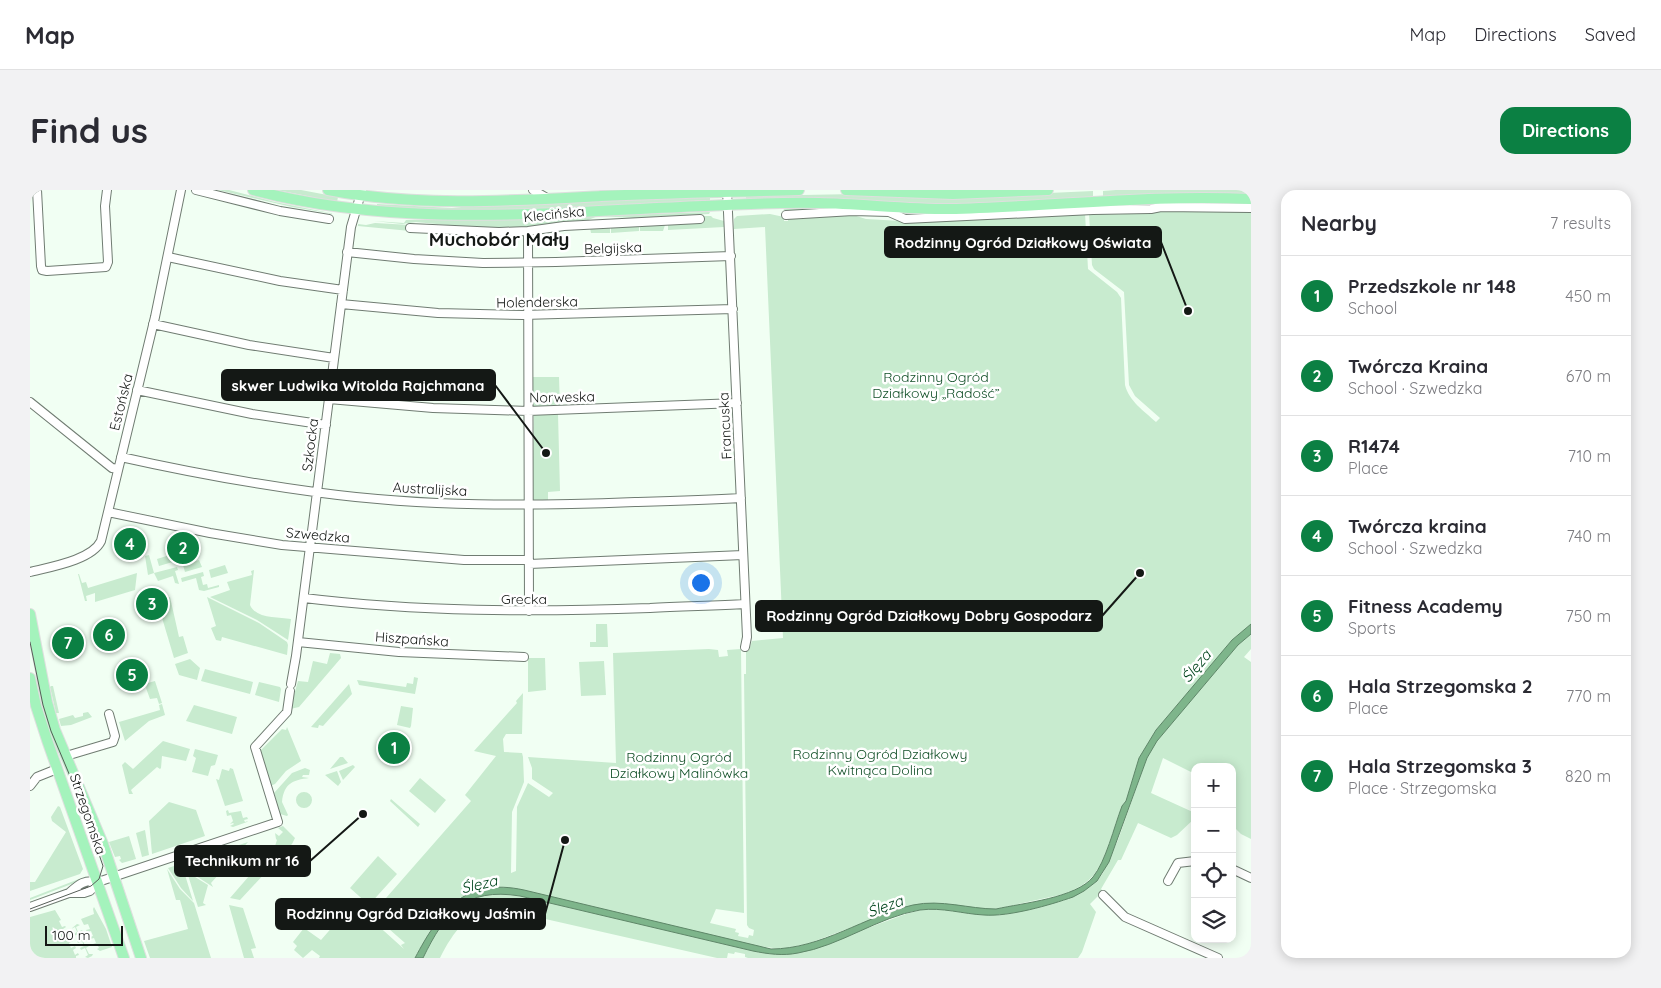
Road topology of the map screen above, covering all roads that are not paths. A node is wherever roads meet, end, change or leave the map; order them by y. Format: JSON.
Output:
{"nodes":[{"id":1,"x":37,"y":190,"type":"edge"},
{"id":2,"x":107,"y":190,"type":"edge"},
{"id":3,"x":181,"y":190,"type":"edge"},
{"id":4,"x":196,"y":190,"type":"edge"},
{"id":5,"x":253,"y":190,"type":"edge"},
{"id":6,"x":328,"y":190,"type":"edge"},
{"id":7,"x":532,"y":190,"type":"edge"},
{"id":8,"x":799,"y":190,"type":"edge"},
{"id":9,"x":846,"y":190,"type":"edge"},
{"id":10,"x":1048,"y":190,"type":"edge"},
{"id":11,"x":727,"y":191,"type":"edge"},
{"id":12,"x":361,"y":193,"type":"edge"},
{"id":13,"x":549,"y":199,"type":"junction"},
{"id":14,"x":1251,"y":199,"type":"edge"},
{"id":15,"x":728,"y":205,"type":"junction"},
{"id":16,"x":1251,"y":208,"type":"edge"},
{"id":17,"x":356,"y":210,"type":"junction"},
{"id":18,"x":786,"y":215,"type":"dead end"},
{"id":19,"x":330,"y":219,"type":"dead end"},
{"id":20,"x":700,"y":219,"type":"dead end"},
{"id":21,"x":410,"y":228,"type":"dead end"},
{"id":22,"x":528,"y":231,"type":"junction"},
{"id":23,"x":347,"y":252,"type":"junction"},
{"id":24,"x":731,"y":256,"type":"junction"},
{"id":25,"x":168,"y":257,"type":"junction"},
{"id":26,"x":528,"y":263,"type":"junction"},
{"id":27,"x":343,"y":290,"type":"junction"},
{"id":28,"x":341,"y":304,"type":"junction"},
{"id":29,"x":733,"y":309,"type":"junction"},
{"id":30,"x":529,"y":315,"type":"junction"},
{"id":31,"x":153,"y":324,"type":"junction"},
{"id":32,"x":334,"y":358,"type":"junction"},
{"id":33,"x":137,"y":390,"type":"junction"},
{"id":34,"x":329,"y":399,"type":"junction"},
{"id":35,"x":30,"y":402,"type":"edge"},
{"id":36,"x":737,"y":403,"type":"junction"},
{"id":37,"x":528,"y":411,"type":"junction"},
{"id":38,"x":326,"y":425,"type":"junction"},
{"id":39,"x":121,"y":457,"type":"junction"},
{"id":40,"x":118,"y":469,"type":"junction"},
{"id":41,"x":317,"y":492,"type":"junction"},
{"id":42,"x":741,"y":498,"type":"junction"},
{"id":43,"x":528,"y":506,"type":"junction"},
{"id":44,"x":108,"y":512,"type":"junction"},
{"id":45,"x":310,"y":548,"type":"junction"},
{"id":46,"x":744,"y":555,"type":"junction"},
{"id":47,"x":529,"y":562,"type":"junction"},
{"id":48,"x":30,"y":572,"type":"edge"},
{"id":49,"x":304,"y":598,"type":"junction"},
{"id":50,"x":745,"y":604,"type":"junction"},
{"id":51,"x":529,"y":611,"type":"junction"},
{"id":52,"x":30,"y":614,"type":"edge"},
{"id":53,"x":298,"y":642,"type":"junction"},
{"id":54,"x":745,"y":647,"type":"dead end"},
{"id":55,"x":524,"y":657,"type":"dead end"},
{"id":56,"x":30,"y":678,"type":"edge"},
{"id":57,"x":109,"y":714,"type":"dead end"},
{"id":58,"x":66,"y":756,"type":"junction"},
{"id":59,"x":57,"y":769,"type":"junction"},
{"id":60,"x":30,"y":786,"type":"edge"},
{"id":61,"x":1191,"y":861,"type":"edge"},
{"id":62,"x":1236,"y":871,"type":"edge"},
{"id":63,"x":115,"y":876,"type":"junction"},
{"id":64,"x":1251,"y":878,"type":"edge"},
{"id":65,"x":1168,"y":881,"type":"dead end"},
{"id":66,"x":98,"y":882,"type":"junction"},
{"id":67,"x":1103,"y":895,"type":"dead end"},
{"id":68,"x":30,"y":907,"type":"edge"},
{"id":69,"x":124,"y":958,"type":"edge"},
{"id":70,"x":142,"y":958,"type":"edge"},
{"id":71,"x":1218,"y":958,"type":"edge"}],
"edges":[{"from":1,"to":2,"type":"street"},
{"from":3,"to":25,"type":"street","name":"Estońska"},
{"from":4,"to":19,"type":"street"},
{"from":5,"to":17,"type":"main road"},
{"from":6,"to":12,"type":"main road"},
{"from":7,"to":13,"type":"street"},
{"from":8,"to":11,"type":"main road"},
{"from":9,"to":10,"type":"main road"},
{"from":11,"to":13,"type":"main road"},
{"from":11,"to":15,"type":"street","name":"Francuska"},
{"from":12,"to":13,"type":"main road"},
{"from":12,"to":17,"type":"street","name":"Szkocka"},
{"from":14,"to":15,"type":"main road"},
{"from":15,"to":17,"type":"main road"},
{"from":15,"to":24,"type":"street","name":"Francuska"},
{"from":16,"to":18,"type":"street"},
{"from":17,"to":23,"type":"street","name":"Szkocka"},
{"from":20,"to":22,"type":"street","name":"Klecińska"},
{"from":21,"to":22,"type":"street","name":"Klecińska"},
{"from":22,"to":26,"type":"street"},
{"from":23,"to":26,"type":"street","name":"Belgijska"},
{"from":23,"to":27,"type":"street","name":"Szkocka"},
{"from":24,"to":26,"type":"street","name":"Belgijska"},
{"from":24,"to":29,"type":"street","name":"Francuska"},
{"from":25,"to":27,"type":"street"},
{"from":25,"to":31,"type":"street","name":"Estońska"},
{"from":26,"to":30,"type":"street"},
{"from":27,"to":28,"type":"street","name":"Szkocka"},
{"from":28,"to":30,"type":"street","name":"Holenderska"},
{"from":28,"to":32,"type":"street","name":"Szkocka"},
{"from":29,"to":30,"type":"street","name":"Holenderska"},
{"from":29,"to":36,"type":"street","name":"Francuska"},
{"from":30,"to":37,"type":"street"},
{"from":31,"to":32,"type":"street"},
{"from":31,"to":33,"type":"street","name":"Estońska"},
{"from":32,"to":34,"type":"street","name":"Szkocka"},
{"from":33,"to":38,"type":"street"},
{"from":33,"to":39,"type":"street","name":"Estońska"},
{"from":34,"to":37,"type":"street","name":"Norweska"},
{"from":34,"to":38,"type":"street","name":"Szkocka"},
{"from":35,"to":40,"type":"street"},
{"from":36,"to":37,"type":"street","name":"Norweska"},
{"from":36,"to":42,"type":"street","name":"Francuska"},
{"from":37,"to":43,"type":"street"},
{"from":38,"to":41,"type":"street","name":"Szkocka"},
{"from":39,"to":40,"type":"street","name":"Estońska"},
{"from":39,"to":41,"type":"street","name":"Australijska"},
{"from":40,"to":44,"type":"street","name":"Estońska"},
{"from":41,"to":43,"type":"street","name":"Australijska"},
{"from":41,"to":45,"type":"street","name":"Szkocka"},
{"from":42,"to":43,"type":"street","name":"Australijska"},
{"from":42,"to":46,"type":"street","name":"Francuska"},
{"from":43,"to":47,"type":"street"},
{"from":44,"to":45,"type":"street","name":"Szwedzka"},
{"from":44,"to":48,"type":"street","name":"Estońska"},
{"from":45,"to":47,"type":"street","name":"Szwedzka"},
{"from":45,"to":49,"type":"street","name":"Szkocka"},
{"from":46,"to":47,"type":"street","name":"Szwedzka"},
{"from":46,"to":50,"type":"street","name":"Francuska"},
{"from":47,"to":51,"type":"street"},
{"from":49,"to":51,"type":"street","name":"Grecka"},
{"from":49,"to":53,"type":"street","name":"Szkocka"},
{"from":50,"to":51,"type":"street","name":"Grecka"},
{"from":50,"to":54,"type":"street","name":"Francuska"},
{"from":52,"to":58,"type":"main road","name":"Strzegomska"},
{"from":53,"to":55,"type":"street","name":"Hiszpańska"},
{"from":53,"to":63,"type":"street","name":"Szkocka"},
{"from":56,"to":59,"type":"main road","name":"Strzegomska"},
{"from":57,"to":58,"type":"street"},
{"from":58,"to":63,"type":"main road","name":"Strzegomska"},
{"from":59,"to":60,"type":"street"},
{"from":59,"to":66,"type":"main road","name":"Strzegomska"},
{"from":61,"to":65,"type":"street"},
{"from":62,"to":64,"type":"street"},
{"from":63,"to":66,"type":"street"},
{"from":63,"to":70,"type":"main road","name":"Strzegomska"},
{"from":66,"to":68,"type":"street"},
{"from":66,"to":69,"type":"main road","name":"Strzegomska"},
{"from":67,"to":71,"type":"street"}]}
